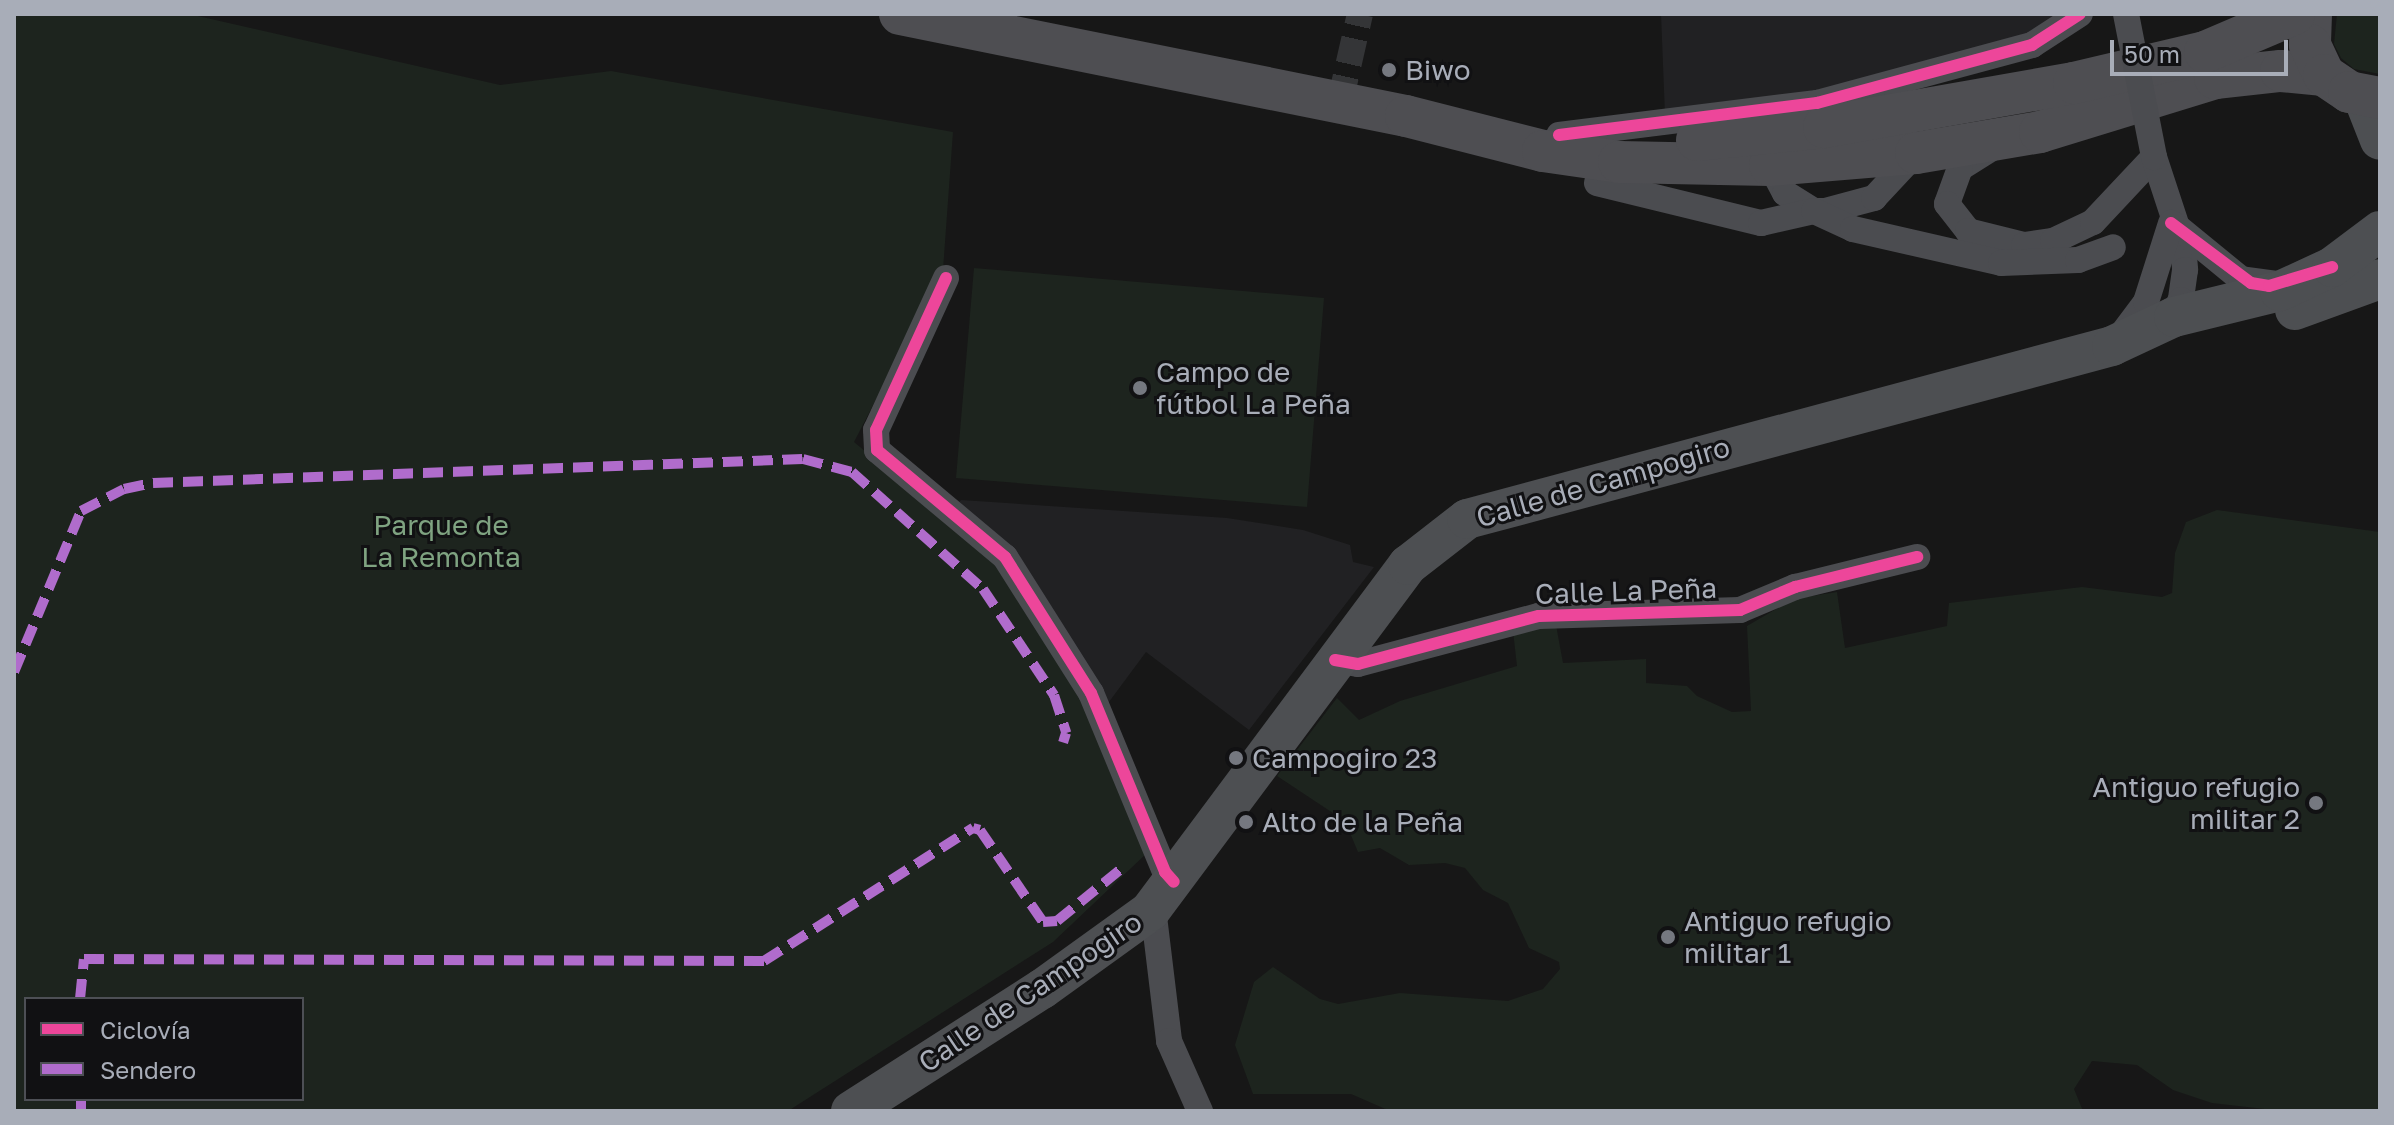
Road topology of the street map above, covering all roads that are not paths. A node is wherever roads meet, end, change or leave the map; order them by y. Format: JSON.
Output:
{"nodes":[{"id":1,"x":900,"y":14,"type":"edge"},
{"id":2,"x":2080,"y":14,"type":"edge"},
{"id":3,"x":2126,"y":14,"type":"edge"},
{"id":4,"x":2294,"y":14,"type":"edge"},
{"id":5,"x":2311,"y":14,"type":"edge"},
{"id":6,"x":2324,"y":75,"type":"junction"},
{"id":7,"x":2372,"y":98,"type":"edge"},
{"id":8,"x":1406,"y":116,"type":"junction"},
{"id":9,"x":1838,"y":128,"type":"junction"},
{"id":10,"x":2040,"y":132,"type":"junction"},
{"id":11,"x":2380,"y":140,"type":"edge"},
{"id":12,"x":1916,"y":153,"type":"junction"},
{"id":13,"x":2154,"y":157,"type":"junction"},
{"id":14,"x":1770,"y":165,"type":"junction"},
{"id":15,"x":1597,"y":183,"type":"dead end"},
{"id":16,"x":1850,"y":207,"type":"junction"},
{"id":17,"x":1814,"y":211,"type":"junction"},
{"id":18,"x":2171,"y":223,"type":"junction"},
{"id":19,"x":2380,"y":231,"type":"edge"},
{"id":20,"x":2113,"y":247,"type":"dead end"},
{"id":21,"x":2332,"y":267,"type":"junction"},
{"id":22,"x":946,"y":278,"type":"dead end"},
{"id":23,"x":2380,"y":279,"type":"edge"},
{"id":24,"x":2174,"y":317,"type":"junction"},
{"id":25,"x":2126,"y":346,"type":"junction"},
{"id":26,"x":1917,"y":557,"type":"dead end"},
{"id":27,"x":1335,"y":660,"type":"junction"},
{"id":28,"x":1163,"y":895,"type":"junction"},
{"id":29,"x":851,"y":1111,"type":"edge"},
{"id":30,"x":1200,"y":1111,"type":"edge"}],
"edges":[{"from":1,"to":8,"type":"highway"},
{"from":2,"to":9,"type":"street"},
{"from":3,"to":13,"type":"street","bridge":true},
{"from":4,"to":9,"type":"highway"},
{"from":5,"to":6,"type":"highway"},
{"from":6,"to":7,"type":"highway"},
{"from":6,"to":10,"type":"highway"},
{"from":7,"to":11,"type":"main road"},
{"from":8,"to":9,"type":"highway"},
{"from":8,"to":14,"type":"highway"},
{"from":9,"to":12,"type":"highway"},
{"from":9,"to":14,"type":"highway"},
{"from":9,"to":16,"type":"street"},
{"from":10,"to":12,"type":"highway"},
{"from":10,"to":13,"type":"street"},
{"from":12,"to":16,"type":"street"},
{"from":13,"to":18,"type":"street"},
{"from":14,"to":17,"type":"street"},
{"from":15,"to":17,"type":"street"},
{"from":16,"to":17,"type":"street"},
{"from":17,"to":20,"type":"street"},
{"from":18,"to":21,"type":"street"},
{"from":18,"to":24,"type":"street"},
{"from":18,"to":25,"type":"street"},
{"from":19,"to":21,"type":"main road","name":"Calle de Campogiro"},
{"from":21,"to":24,"type":"main road","name":"Calle de Campogiro"},
{"from":22,"to":28,"type":"street"},
{"from":23,"to":25,"type":"main road","name":"Calle de Campogiro"},
{"from":24,"to":25,"type":"main road","name":"Calle de Campogiro"},
{"from":25,"to":27,"type":"main road","name":"Calle de Campogiro"},
{"from":26,"to":27,"type":"street","name":"Calle La Peña"},
{"from":27,"to":28,"type":"main road","name":"Calle de Campogiro"},
{"from":28,"to":29,"type":"main road","name":"Calle de Campogiro"},
{"from":28,"to":30,"type":"street"}]}
